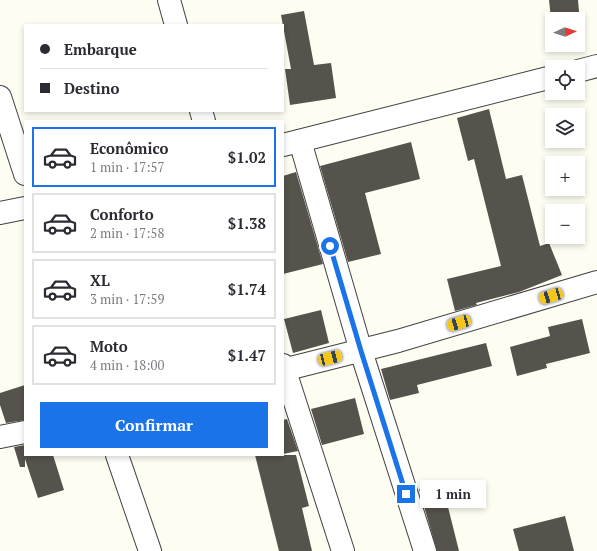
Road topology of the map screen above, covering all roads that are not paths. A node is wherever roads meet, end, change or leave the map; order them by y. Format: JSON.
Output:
{"nodes":[{"id":1,"x":169,"y":0,"type":"edge"},
{"id":2,"x":176,"y":24,"type":"edge"},
{"id":3,"x":597,"y":66,"type":"edge"},
{"id":4,"x":585,"y":69,"type":"edge"},
{"id":5,"x":545,"y":79,"type":"edge"},
{"id":6,"x":0,"y":97,"type":"edge"},
{"id":7,"x":292,"y":143,"type":"edge"},
{"id":8,"x":24,"y":171,"type":"edge"},
{"id":9,"x":24,"y":208,"type":"edge"},
{"id":10,"x":0,"y":213,"type":"edge"},
{"id":11,"x":597,"y":282,"type":"edge"},
{"id":12,"x":361,"y":351,"type":"junction"},
{"id":13,"x":284,"y":368,"type":"edge"},
{"id":14,"x":24,"y":432,"type":"edge"},
{"id":15,"x":0,"y":438,"type":"edge"},
{"id":16,"x":117,"y":456,"type":"edge"},
{"id":17,"x":150,"y":551,"type":"edge"},
{"id":18,"x":343,"y":551,"type":"edge"},
{"id":19,"x":425,"y":551,"type":"edge"}],
"edges":[{"from":1,"to":2,"type":"street"},
{"from":3,"to":4,"type":"street"},
{"from":5,"to":7,"type":"street"},
{"from":6,"to":8,"type":"street"},
{"from":7,"to":12,"type":"street"},
{"from":9,"to":10,"type":"street"},
{"from":11,"to":12,"type":"street"},
{"from":12,"to":13,"type":"street"},
{"from":12,"to":19,"type":"street"},
{"from":13,"to":18,"type":"street"},
{"from":14,"to":15,"type":"street"},
{"from":16,"to":17,"type":"street"}]}
